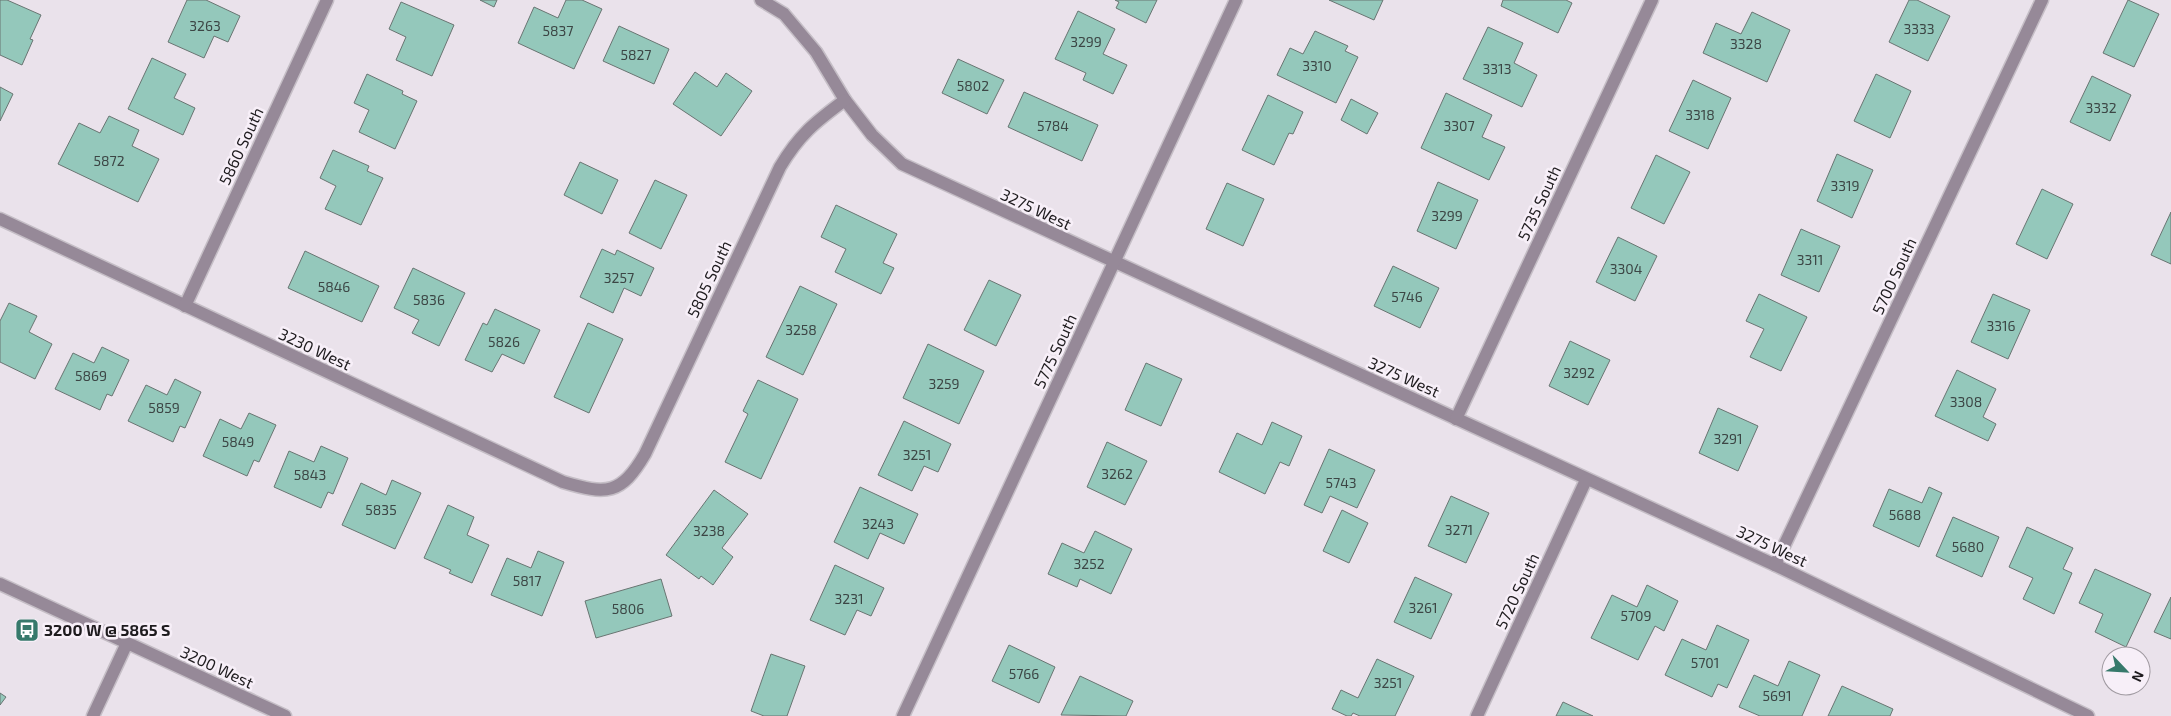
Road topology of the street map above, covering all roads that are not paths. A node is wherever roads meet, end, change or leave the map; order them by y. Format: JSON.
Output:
{"nodes":[{"id":1,"x":327,"y":0,"type":"edge"},
{"id":2,"x":761,"y":0,"type":"edge"},
{"id":3,"x":1236,"y":0,"type":"edge"},
{"id":4,"x":1652,"y":0,"type":"edge"},
{"id":5,"x":2042,"y":0,"type":"edge"},
{"id":6,"x":845,"y":100,"type":"junction"},
{"id":7,"x":0,"y":220,"type":"edge"},
{"id":8,"x":1113,"y":263,"type":"junction"},
{"id":9,"x":185,"y":306,"type":"junction"},
{"id":10,"x":1456,"y":419,"type":"junction"},
{"id":11,"x":1586,"y":480,"type":"junction"},
{"id":12,"x":621,"y":486,"type":"joint"},
{"id":13,"x":1775,"y":565,"type":"junction"},
{"id":14,"x":0,"y":584,"type":"edge"},
{"id":15,"x":127,"y":643,"type":"junction"},
{"id":16,"x":93,"y":716,"type":"edge"},
{"id":17,"x":285,"y":716,"type":"edge"},
{"id":18,"x":903,"y":716,"type":"edge"},
{"id":19,"x":1477,"y":716,"type":"edge"},
{"id":20,"x":2088,"y":716,"type":"edge"}],
"edges":[{"from":1,"to":9,"type":"street","name":"5860 South"},
{"from":2,"to":6,"type":"street","name":"3275 West"},
{"from":3,"to":8,"type":"street","name":"5775 South"},
{"from":4,"to":10,"type":"street","name":"5735 South"},
{"from":5,"to":13,"type":"street","name":"5700 South"},
{"from":6,"to":8,"type":"street","name":"3275 West"},
{"from":6,"to":12,"type":"street","name":"5805 South"},
{"from":7,"to":9,"type":"street","name":"3230 West"},
{"from":8,"to":10,"type":"street","name":"3275 West"},
{"from":8,"to":18,"type":"street","name":"5775 South"},
{"from":9,"to":12,"type":"street","name":"3230 West"},
{"from":10,"to":11,"type":"street","name":"3275 West"},
{"from":11,"to":13,"type":"street","name":"3275 West"},
{"from":11,"to":19,"type":"street","name":"5720 South"},
{"from":13,"to":20,"type":"street","name":"3275 West"},
{"from":14,"to":15,"type":"street","name":"3200 West"},
{"from":15,"to":16,"type":"street"},
{"from":15,"to":17,"type":"street","name":"3200 West"}]}
